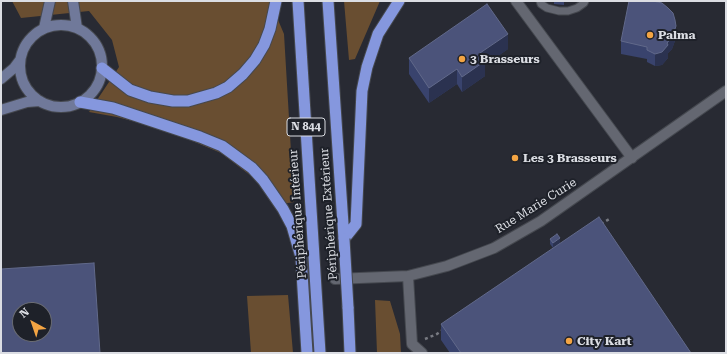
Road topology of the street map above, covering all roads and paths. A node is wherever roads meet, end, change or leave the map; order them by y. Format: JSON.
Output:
{"nodes":[{"id":1,"x":50,"y":1,"type":"edge"},
{"id":2,"x":73,"y":1,"type":"edge"},
{"id":3,"x":276,"y":1,"type":"edge"},
{"id":4,"x":298,"y":1,"type":"edge"},
{"id":5,"x":328,"y":1,"type":"edge"},
{"id":6,"x":399,"y":1,"type":"edge"},
{"id":7,"x":516,"y":1,"type":"edge"},
{"id":8,"x":540,"y":1,"type":"edge"},
{"id":9,"x":585,"y":1,"type":"edge"},
{"id":10,"x":44,"y":28,"type":"junction"},
{"id":11,"x":77,"y":28,"type":"junction"},
{"id":12,"x":20,"y":60,"type":"junction"},
{"id":13,"x":102,"y":68,"type":"junction"},
{"id":14,"x":1,"y":79,"type":"edge"},
{"id":15,"x":726,"y":92,"type":"edge"},
{"id":16,"x":40,"y":101,"type":"junction"},
{"id":17,"x":80,"y":102,"type":"junction"},
{"id":18,"x":1,"y":110,"type":"edge"},
{"id":19,"x":632,"y":158,"type":"junction"},
{"id":20,"x":611,"y":218,"type":"dead end"},
{"id":21,"x":596,"y":228,"type":"edge"},
{"id":22,"x":344,"y":239,"type":"junction"},
{"id":23,"x":408,"y":276,"type":"junction"},
{"id":24,"x":335,"y":279,"type":"dead end"},
{"id":25,"x":450,"y":325,"type":"edge"},
{"id":26,"x":412,"y":344,"type":"junction"},
{"id":27,"x":307,"y":353,"type":"edge"},
{"id":28,"x":320,"y":353,"type":"edge"},
{"id":29,"x":350,"y":353,"type":"edge"},
{"id":30,"x":422,"y":353,"type":"edge"}],
"edges":[{"from":1,"to":10,"type":"main road"},
{"from":2,"to":11,"type":"main road"},
{"from":3,"to":13,"type":"highway"},
{"from":4,"to":28,"type":"highway","name":"Périphérique Intérieur","number":"N 844"},
{"from":5,"to":22,"type":"highway","name":"Périphérique Extérieur","number":"N 844"},
{"from":6,"to":22,"type":"highway"},
{"from":7,"to":19,"type":"street"},
{"from":8,"to":9,"type":"lane"},
{"from":10,"to":11,"type":"main road"},
{"from":10,"to":12,"type":"main road"},
{"from":11,"to":13,"type":"main road"},
{"from":12,"to":14,"type":"main road"},
{"from":12,"to":16,"type":"main road"},
{"from":13,"to":17,"type":"main road"},
{"from":15,"to":19,"type":"street","name":"Rue Marie Curie"},
{"from":16,"to":17,"type":"main road"},
{"from":16,"to":18,"type":"main road"},
{"from":17,"to":27,"type":"highway"},
{"from":19,"to":23,"type":"street","name":"Rue Marie Curie"},
{"from":20,"to":21,"type":"path"},
{"from":22,"to":29,"type":"highway","name":"Périphérique Extérieur","number":"N 844","bridge":true},
{"from":23,"to":24,"type":"street","name":"Rue Marie Curie"},
{"from":23,"to":26,"type":"street"},
{"from":25,"to":26,"type":"path"},
{"from":26,"to":30,"type":"street"}]}
